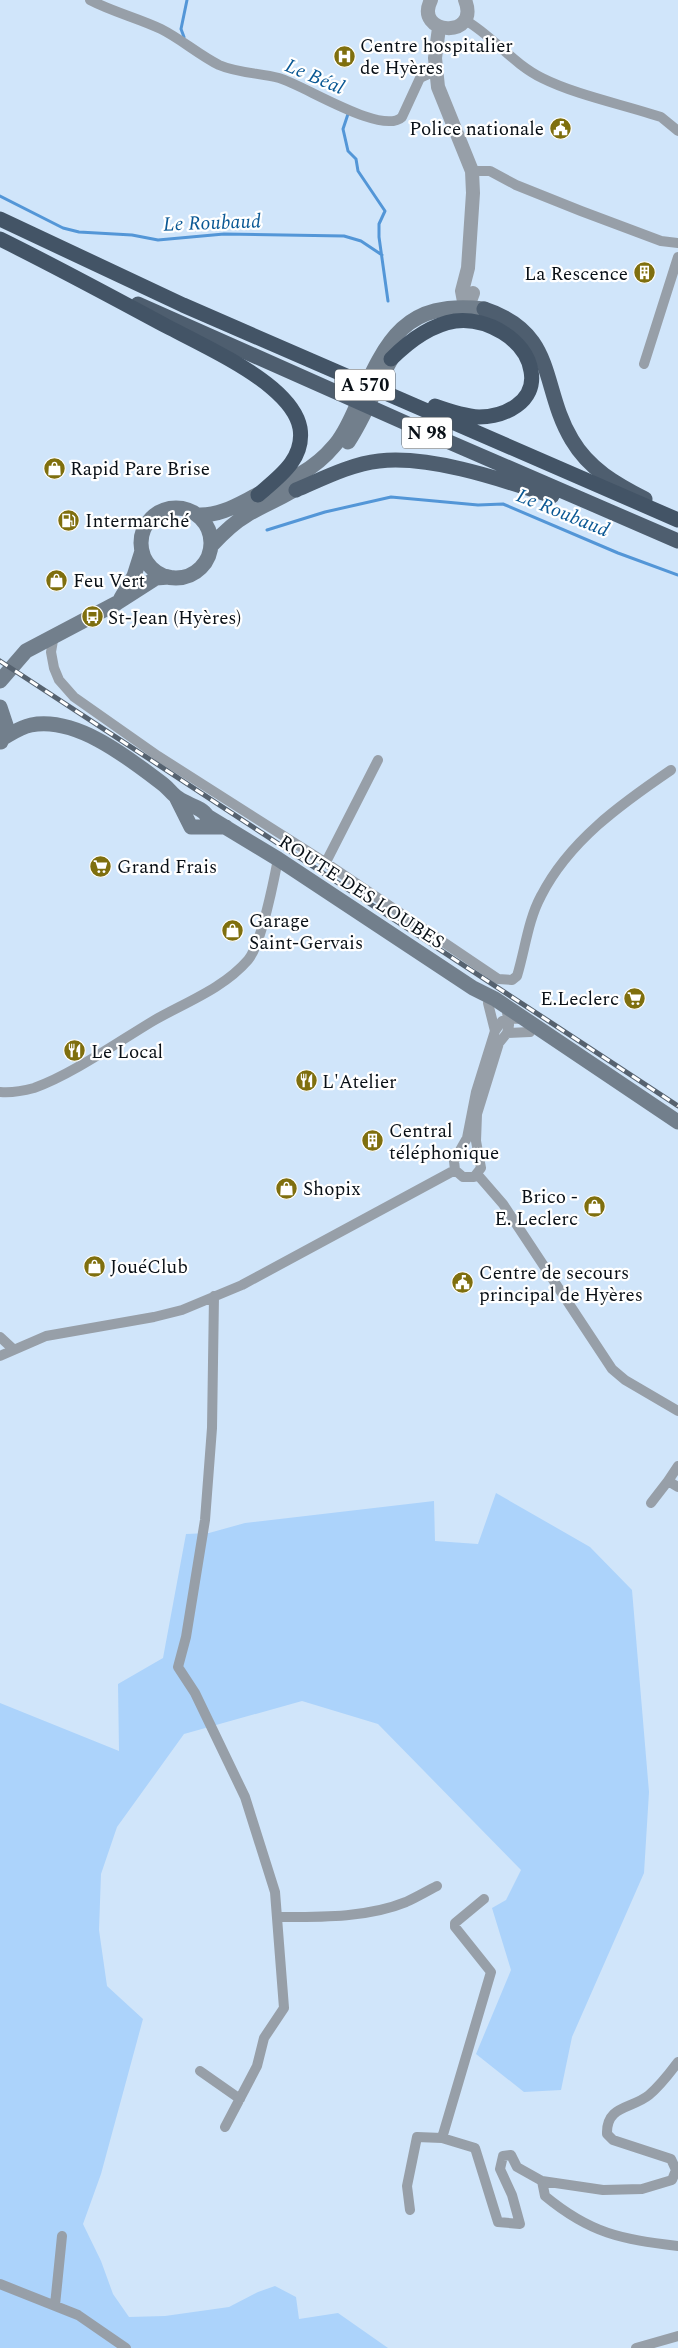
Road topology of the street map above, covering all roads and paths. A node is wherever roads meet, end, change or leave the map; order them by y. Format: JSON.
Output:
{"nodes":[{"id":1,"x":90,"y":0,"type":"edge"},
{"id":2,"x":431,"y":0,"type":"edge"},
{"id":3,"x":465,"y":0,"type":"edge"},
{"id":4,"x":465,"y":20,"type":"junction"},
{"id":5,"x":440,"y":28,"type":"junction"},
{"id":6,"x":435,"y":71,"type":"junction"},
{"id":7,"x":678,"y":131,"type":"edge"},
{"id":8,"x":472,"y":171,"type":"junction"},
{"id":9,"x":0,"y":219,"type":"edge"},
{"id":10,"x":0,"y":239,"type":"edge"},
{"id":11,"x":678,"y":242,"type":"edge"},
{"id":12,"x":678,"y":257,"type":"edge"},
{"id":13,"x":46,"y":262,"type":"junction"},
{"id":14,"x":467,"y":292,"type":"junction"},
{"id":15,"x":183,"y":305,"type":"junction"},
{"id":16,"x":465,"y":307,"type":"junction"},
{"id":17,"x":437,"y":309,"type":"junction"},
{"id":18,"x":484,"y":309,"type":"junction"},
{"id":19,"x":505,"y":333,"type":"junction"},
{"id":20,"x":644,"y":364,"type":"dead end"},
{"id":21,"x":383,"y":365,"type":"junction"},
{"id":22,"x":356,"y":420,"type":"junction"},
{"id":23,"x":296,"y":490,"type":"junction"},
{"id":24,"x":258,"y":495,"type":"junction"},
{"id":25,"x":198,"y":515,"type":"junction"},
{"id":26,"x":678,"y":515,"type":"edge"},
{"id":27,"x":678,"y":520,"type":"edge"},
{"id":28,"x":678,"y":541,"type":"edge"},
{"id":29,"x":211,"y":546,"type":"junction"},
{"id":30,"x":678,"y":546,"type":"edge"},
{"id":31,"x":142,"y":551,"type":"junction"},
{"id":32,"x":169,"y":577,"type":"junction"},
{"id":33,"x":118,"y":603,"type":"junction"},
{"id":34,"x":54,"y":635,"type":"junction"},
{"id":35,"x":1,"y":680,"type":"edge"},
{"id":36,"x":1,"y":709,"type":"edge"},
{"id":37,"x":31,"y":725,"type":"junction"},
{"id":38,"x":2,"y":741,"type":"edge"},
{"id":39,"x":378,"y":760,"type":"dead end"},
{"id":40,"x":671,"y":770,"type":"dead end"},
{"id":41,"x":278,"y":859,"type":"junction"},
{"id":42,"x":326,"y":862,"type":"junction"},
{"id":43,"x":474,"y":988,"type":"junction"},
{"id":44,"x":488,"y":1003,"type":"junction"},
{"id":45,"x":515,"y":1021,"type":"junction"},
{"id":46,"x":495,"y":1031,"type":"junction"},
{"id":47,"x":0,"y":1092,"type":"edge"},
{"id":48,"x":678,"y":1122,"type":"edge"},
{"id":49,"x":458,"y":1154,"type":"junction"},
{"id":50,"x":480,"y":1157,"type":"junction"},
{"id":51,"x":455,"y":1170,"type":"junction"},
{"id":52,"x":477,"y":1174,"type":"junction"},
{"id":53,"x":214,"y":1296,"type":"junction"},
{"id":54,"x":0,"y":1337,"type":"edge"},
{"id":55,"x":13,"y":1348,"type":"junction"},
{"id":56,"x":0,"y":1356,"type":"edge"},
{"id":57,"x":678,"y":1411,"type":"edge"},
{"id":58,"x":678,"y":1466,"type":"edge"},
{"id":59,"x":668,"y":1481,"type":"junction"},
{"id":60,"x":678,"y":1487,"type":"edge"},
{"id":61,"x":651,"y":1503,"type":"dead end"},
{"id":62,"x":437,"y":1886,"type":"dead end"},
{"id":63,"x":484,"y":1898,"type":"dead end"},
{"id":64,"x":277,"y":1917,"type":"junction"},
{"id":65,"x":678,"y":2062,"type":"edge"},
{"id":66,"x":200,"y":2071,"type":"dead end"},
{"id":67,"x":240,"y":2099,"type":"junction"},
{"id":68,"x":225,"y":2127,"type":"dead end"},
{"id":69,"x":442,"y":2138,"type":"junction"},
{"id":70,"x":677,"y":2164,"type":"edge"},
{"id":71,"x":542,"y":2181,"type":"junction"},
{"id":72,"x":410,"y":2210,"type":"dead end"},
{"id":73,"x":62,"y":2236,"type":"dead end"},
{"id":74,"x":678,"y":2246,"type":"edge"},
{"id":75,"x":0,"y":2284,"type":"edge"},
{"id":76,"x":55,"y":2305,"type":"junction"},
{"id":77,"x":678,"y":2336,"type":"edge"},
{"id":78,"x":126,"y":2348,"type":"edge"},
{"id":79,"x":636,"y":2348,"type":"edge"}],
"edges":[{"from":1,"to":6,"type":"street"},
{"from":2,"to":5,"type":"street"},
{"from":3,"to":4,"type":"street"},
{"from":4,"to":5,"type":"street"},
{"from":4,"to":7,"type":"street"},
{"from":5,"to":6,"type":"street"},
{"from":6,"to":8,"type":"street"},
{"from":8,"to":11,"type":"street"},
{"from":8,"to":14,"type":"street"},
{"from":9,"to":15,"type":"highway","number":"A 570"},
{"from":10,"to":13,"type":"highway"},
{"from":12,"to":20,"type":"street"},
{"from":13,"to":24,"type":"highway"},
{"from":13,"to":28,"type":"highway","number":"N 98"},
{"from":14,"to":16,"type":"street"},
{"from":14,"to":17,"type":"street"},
{"from":14,"to":18,"type":"street"},
{"from":15,"to":19,"type":"highway"},
{"from":15,"to":27,"type":"highway","number":"A 570"},
{"from":16,"to":17,"type":"main road"},
{"from":16,"to":18,"type":"main road"},
{"from":16,"to":19,"type":"highway"},
{"from":16,"to":21,"type":"main road"},
{"from":17,"to":21,"type":"main road"},
{"from":18,"to":26,"type":"highway"},
{"from":19,"to":21,"type":"highway"},
{"from":21,"to":22,"type":"main road"},
{"from":22,"to":23,"type":"main road"},
{"from":22,"to":24,"type":"main road"},
{"from":23,"to":29,"type":"main road"},
{"from":23,"to":30,"type":"highway"},
{"from":24,"to":25,"type":"main road"},
{"from":25,"to":29,"type":"main road"},
{"from":25,"to":31,"type":"main road"},
{"from":29,"to":32,"type":"main road"},
{"from":31,"to":32,"type":"main road"},
{"from":31,"to":33,"type":"main road"},
{"from":32,"to":33,"type":"main road"},
{"from":33,"to":34,"type":"main road"},
{"from":34,"to":35,"type":"main road"},
{"from":34,"to":42,"type":"street"},
{"from":35,"to":36,"type":"main road"},
{"from":36,"to":37,"type":"main road","name":"ROUTE DES LOUBES"},
{"from":36,"to":38,"type":"main road"},
{"from":37,"to":38,"type":"main road","name":"ROUTE DES LOUBES"},
{"from":37,"to":41,"type":"main road","name":"ROUTE DES LOUBES"},
{"from":39,"to":42,"type":"street"},
{"from":40,"to":42,"type":"street"},
{"from":41,"to":43,"type":"main road","name":"ROUTE DES LOUBES"},
{"from":41,"to":47,"type":"street"},
{"from":43,"to":44,"type":"main road","name":"ROUTE DES LOUBES"},
{"from":43,"to":45,"type":"main road","name":"ROUTE DES LOUBES"},
{"from":44,"to":45,"type":"main road","name":"ROUTE DES LOUBES"},
{"from":44,"to":46,"type":"street"},
{"from":45,"to":46,"type":"street"},
{"from":45,"to":48,"type":"main road","name":"ROUTE DES LOUBES"},
{"from":45,"to":50,"type":"street"},
{"from":46,"to":49,"type":"street"},
{"from":49,"to":50,"type":"street"},
{"from":49,"to":51,"type":"street"},
{"from":50,"to":52,"type":"street"},
{"from":51,"to":52,"type":"street"},
{"from":51,"to":53,"type":"street"},
{"from":52,"to":57,"type":"street"},
{"from":53,"to":55,"type":"street"},
{"from":53,"to":64,"type":"street"},
{"from":54,"to":55,"type":"street"},
{"from":55,"to":56,"type":"street"},
{"from":58,"to":59,"type":"street"},
{"from":59,"to":60,"type":"street"},
{"from":59,"to":61,"type":"street"},
{"from":62,"to":64,"type":"street"},
{"from":63,"to":69,"type":"street"},
{"from":64,"to":67,"type":"street"},
{"from":65,"to":70,"type":"street"},
{"from":66,"to":67,"type":"street"},
{"from":67,"to":68,"type":"street"},
{"from":69,"to":71,"type":"street"},
{"from":69,"to":72,"type":"street"},
{"from":70,"to":71,"type":"street"},
{"from":71,"to":74,"type":"street"},
{"from":73,"to":76,"type":"street"},
{"from":75,"to":76,"type":"street"},
{"from":76,"to":78,"type":"street"},
{"from":77,"to":79,"type":"street"}]}
